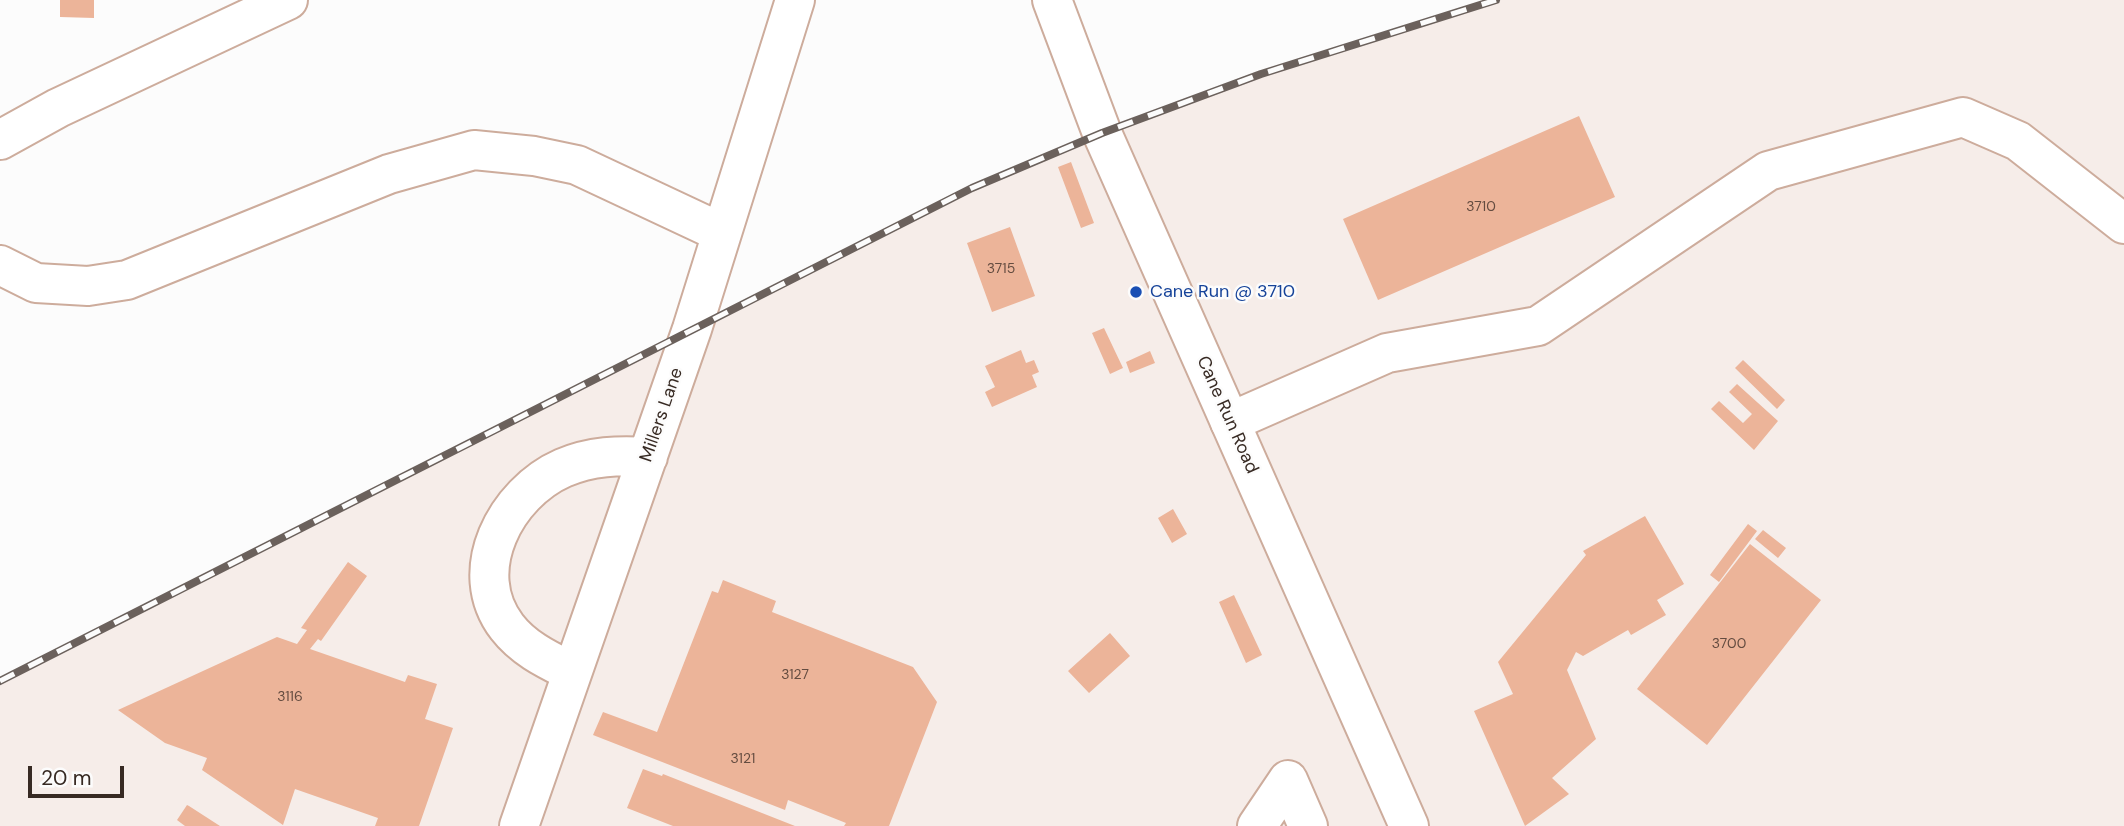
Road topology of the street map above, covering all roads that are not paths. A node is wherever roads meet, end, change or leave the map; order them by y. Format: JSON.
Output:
{"nodes":[{"id":1,"x":288,"y":0,"type":"edge"},
{"id":2,"x":795,"y":0,"type":"edge"},
{"id":3,"x":1052,"y":0,"type":"edge"},
{"id":4,"x":0,"y":140,"type":"edge"},
{"id":5,"x":2124,"y":224,"type":"edge"},
{"id":6,"x":722,"y":233,"type":"junction"},
{"id":7,"x":0,"y":265,"type":"edge"},
{"id":8,"x":57,"y":285,"type":"junction"},
{"id":9,"x":0,"y":297,"type":"edge"},
{"id":10,"x":1230,"y":422,"type":"junction"},
{"id":11,"x":648,"y":457,"type":"junction"},
{"id":12,"x":572,"y":673,"type":"junction"},
{"id":13,"x":519,"y":826,"type":"edge"},
{"id":14,"x":1257,"y":826,"type":"edge"},
{"id":15,"x":1308,"y":826,"type":"edge"},
{"id":16,"x":1409,"y":826,"type":"edge"}],
"edges":[{"from":1,"to":4,"type":"main road"},
{"from":2,"to":6,"type":"main road","name":"Millers Lane"},
{"from":3,"to":10,"type":"main road","name":"Cane Run Road"},
{"from":5,"to":10,"type":"main road"},
{"from":6,"to":8,"type":"main road"},
{"from":6,"to":11,"type":"main road","name":"Millers Lane"},
{"from":7,"to":8,"type":"main road"},
{"from":8,"to":9,"type":"main road"},
{"from":10,"to":16,"type":"main road","name":"Cane Run Road"},
{"from":11,"to":12,"type":"main road","name":"Millers Lane"},
{"from":11,"to":12,"type":"main road"},
{"from":12,"to":13,"type":"main road","name":"Millers Lane"},
{"from":14,"to":15,"type":"main road"}]}
